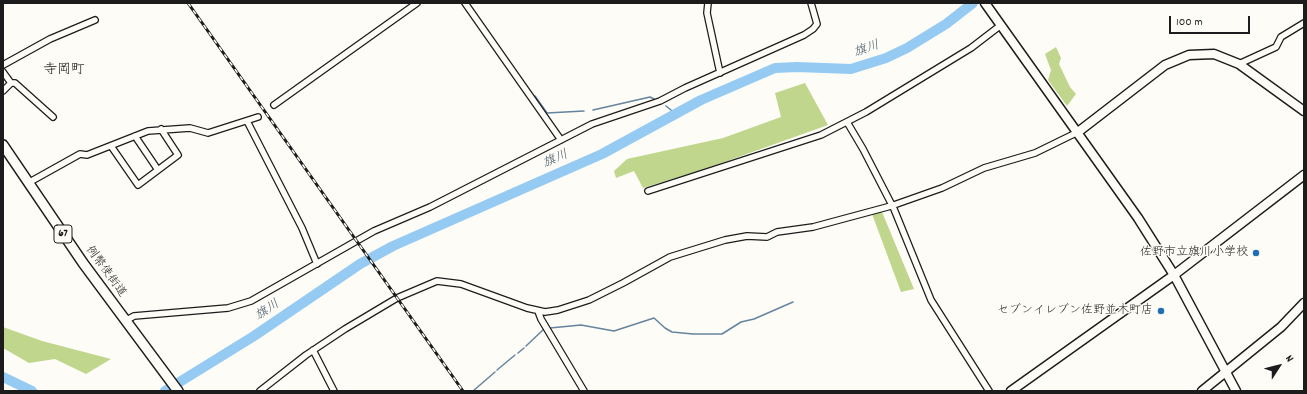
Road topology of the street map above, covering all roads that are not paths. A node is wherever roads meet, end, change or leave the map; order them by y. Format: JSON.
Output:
{"nodes":[{"id":1,"x":417,"y":3,"type":"edge"},
{"id":2,"x":464,"y":3,"type":"edge"},
{"id":3,"x":708,"y":3,"type":"edge"},
{"id":4,"x":811,"y":3,"type":"edge"},
{"id":5,"x":985,"y":3,"type":"edge"},
{"id":6,"x":94,"y":20,"type":"dead end"},
{"id":7,"x":1304,"y":23,"type":"edge"},
{"id":8,"x":1000,"y":25,"type":"junction"},
{"id":9,"x":1240,"y":64,"type":"junction"},
{"id":10,"x":3,"y":65,"type":"edge"},
{"id":11,"x":3,"y":72,"type":"edge"},
{"id":12,"x":720,"y":73,"type":"junction"},
{"id":13,"x":11,"y":83,"type":"junction"},
{"id":14,"x":3,"y":91,"type":"edge"},
{"id":15,"x":274,"y":105,"type":"dead end"},
{"id":16,"x":1304,"y":111,"type":"edge"},
{"id":17,"x":53,"y":117,"type":"dead end"},
{"id":18,"x":258,"y":117,"type":"dead end"},
{"id":19,"x":247,"y":121,"type":"junction"},
{"id":20,"x":847,"y":122,"type":"junction"},
{"id":21,"x":161,"y":129,"type":"junction"},
{"id":22,"x":1078,"y":132,"type":"junction"},
{"id":23,"x":135,"y":136,"type":"junction"},
{"id":24,"x":562,"y":140,"type":"junction"},
{"id":25,"x":3,"y":145,"type":"edge"},
{"id":26,"x":111,"y":146,"type":"junction"},
{"id":27,"x":158,"y":170,"type":"junction"},
{"id":28,"x":1304,"y":175,"type":"edge"},
{"id":29,"x":28,"y":183,"type":"junction"},
{"id":30,"x":648,"y":191,"type":"dead end"},
{"id":31,"x":892,"y":206,"type":"junction"},
{"id":32,"x":317,"y":264,"type":"junction"},
{"id":33,"x":1174,"y":275,"type":"junction"},
{"id":34,"x":1304,"y":302,"type":"edge"},
{"id":35,"x":538,"y":311,"type":"junction"},
{"id":36,"x":126,"y":320,"type":"junction"},
{"id":37,"x":313,"y":350,"type":"junction"},
{"id":38,"x":1226,"y":373,"type":"junction"},
{"id":39,"x":178,"y":391,"type":"edge"},
{"id":40,"x":260,"y":391,"type":"edge"},
{"id":41,"x":334,"y":391,"type":"edge"},
{"id":42,"x":584,"y":391,"type":"edge"},
{"id":43,"x":989,"y":391,"type":"edge"},
{"id":44,"x":1011,"y":391,"type":"edge"},
{"id":45,"x":1202,"y":391,"type":"edge"},
{"id":46,"x":1236,"y":391,"type":"edge"}],
"edges":[{"from":1,"to":15,"type":"street"},
{"from":2,"to":24,"type":"street"},
{"from":3,"to":12,"type":"street"},
{"from":4,"to":12,"type":"street"},
{"from":5,"to":8,"type":"street"},
{"from":6,"to":10,"type":"street"},
{"from":7,"to":9,"type":"street"},
{"from":8,"to":20,"type":"street"},
{"from":8,"to":22,"type":"street"},
{"from":9,"to":16,"type":"street"},
{"from":9,"to":22,"type":"street"},
{"from":11,"to":13,"type":"street"},
{"from":12,"to":24,"type":"street"},
{"from":13,"to":14,"type":"street"},
{"from":13,"to":17,"type":"street"},
{"from":18,"to":19,"type":"street"},
{"from":19,"to":21,"type":"street"},
{"from":19,"to":32,"type":"street"},
{"from":20,"to":30,"type":"street"},
{"from":20,"to":31,"type":"street"},
{"from":21,"to":23,"type":"street"},
{"from":21,"to":27,"type":"street"},
{"from":22,"to":31,"type":"street"},
{"from":22,"to":33,"type":"street"},
{"from":23,"to":26,"type":"street"},
{"from":23,"to":27,"type":"street"},
{"from":24,"to":32,"type":"street"},
{"from":25,"to":29,"type":"main road","name":"例幣使街道","number":"67"},
{"from":26,"to":27,"type":"street"},
{"from":26,"to":29,"type":"street"},
{"from":28,"to":33,"type":"street"},
{"from":29,"to":36,"type":"main road","name":"例幣使街道","number":"67"},
{"from":31,"to":35,"type":"street"},
{"from":31,"to":43,"type":"street"},
{"from":32,"to":36,"type":"street"},
{"from":33,"to":38,"type":"street"},
{"from":33,"to":44,"type":"street"},
{"from":34,"to":38,"type":"street"},
{"from":35,"to":37,"type":"street"},
{"from":35,"to":42,"type":"street"},
{"from":36,"to":39,"type":"main road","name":"例幣使街道","number":"67"},
{"from":37,"to":40,"type":"street"},
{"from":37,"to":41,"type":"street"},
{"from":38,"to":45,"type":"street"},
{"from":38,"to":46,"type":"street"}]}
